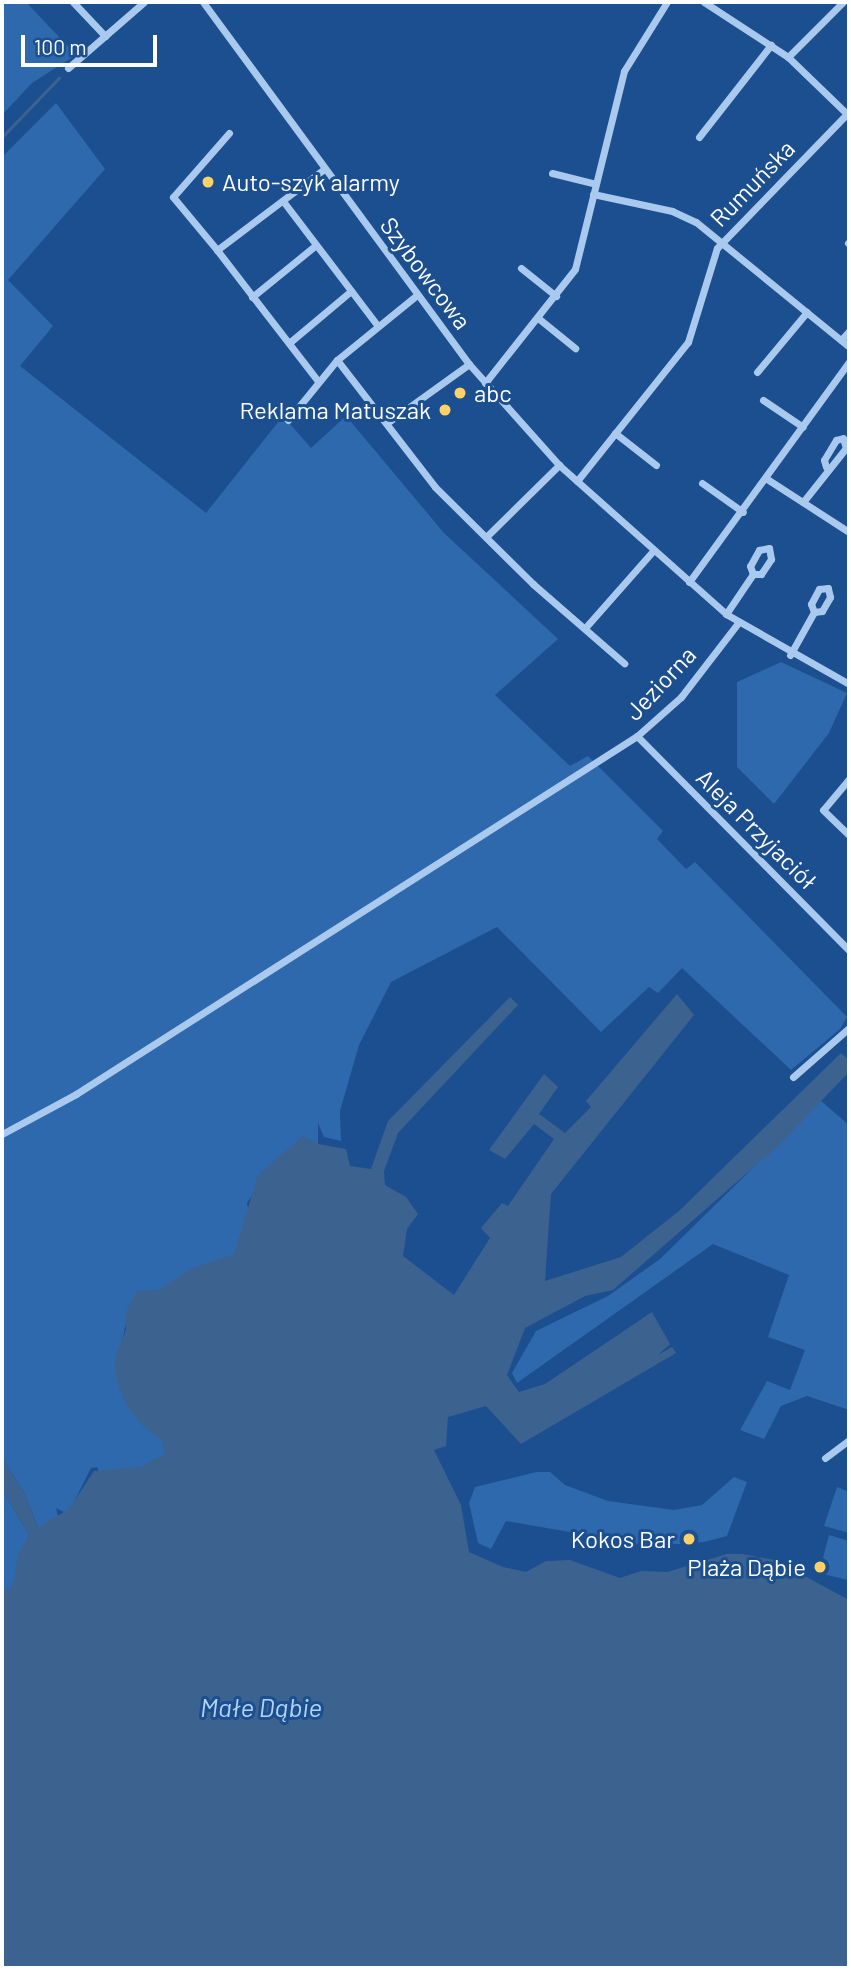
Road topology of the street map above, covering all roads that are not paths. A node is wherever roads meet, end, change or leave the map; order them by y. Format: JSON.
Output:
{"nodes":[{"id":1,"x":73,"y":2,"type":"edge"},
{"id":2,"x":144,"y":2,"type":"edge"},
{"id":3,"x":203,"y":2,"type":"edge"},
{"id":4,"x":667,"y":2,"type":"edge"},
{"id":5,"x":704,"y":2,"type":"edge"},
{"id":6,"x":725,"y":2,"type":"edge"},
{"id":7,"x":843,"y":2,"type":"edge"},
{"id":8,"x":719,"y":11,"type":"junction"},
{"id":9,"x":105,"y":36,"type":"junction"},
{"id":10,"x":771,"y":45,"type":"junction"},
{"id":11,"x":788,"y":57,"type":"junction"},
{"id":12,"x":68,"y":68,"type":"dead end"},
{"id":13,"x":849,"y":114,"type":"edge"},
{"id":14,"x":229,"y":133,"type":"dead end"},
{"id":15,"x":699,"y":137,"type":"dead end"},
{"id":16,"x":324,"y":169,"type":"junction"},
{"id":17,"x":552,"y":173,"type":"dead end"},
{"id":18,"x":596,"y":184,"type":"junction"},
{"id":19,"x":593,"y":194,"type":"junction"},
{"id":20,"x":283,"y":201,"type":"junction"},
{"id":21,"x":721,"y":242,"type":"junction"},
{"id":22,"x":316,"y":245,"type":"junction"},
{"id":23,"x":217,"y":250,"type":"junction"},
{"id":24,"x":521,"y":268,"type":"dead end"},
{"id":25,"x":351,"y":291,"type":"junction"},
{"id":26,"x":417,"y":295,"type":"junction"},
{"id":27,"x":556,"y":296,"type":"junction"},
{"id":28,"x":252,"y":297,"type":"junction"},
{"id":29,"x":807,"y":312,"type":"junction"},
{"id":30,"x":538,"y":318,"type":"junction"},
{"id":31,"x":377,"y":325,"type":"junction"},
{"id":32,"x":849,"y":331,"type":"edge"},
{"id":33,"x":841,"y":340,"type":"junction"},
{"id":34,"x":289,"y":343,"type":"junction"},
{"id":35,"x":849,"y":347,"type":"edge"},
{"id":36,"x":575,"y":348,"type":"dead end"},
{"id":37,"x":337,"y":360,"type":"junction"},
{"id":38,"x":849,"y":362,"type":"edge"},
{"id":39,"x":470,"y":364,"type":"junction"},
{"id":40,"x":757,"y":372,"type":"dead end"},
{"id":41,"x":317,"y":380,"type":"junction"},
{"id":42,"x":485,"y":383,"type":"junction"},
{"id":43,"x":763,"y":400,"type":"dead end"},
{"id":44,"x":288,"y":420,"type":"dead end"},
{"id":45,"x":387,"y":423,"type":"junction"},
{"id":46,"x":803,"y":427,"type":"junction"},
{"id":47,"x":615,"y":433,"type":"junction"},
{"id":48,"x":656,"y":465,"type":"dead end"},
{"id":49,"x":559,"y":466,"type":"junction"},
{"id":50,"x":826,"y":467,"type":"dead end"},
{"id":51,"x":767,"y":479,"type":"junction"},
{"id":52,"x":577,"y":481,"type":"junction"},
{"id":53,"x":702,"y":482,"type":"dead end"},
{"id":54,"x":803,"y":502,"type":"junction"},
{"id":55,"x":743,"y":512,"type":"junction"},
{"id":56,"x":849,"y":532,"type":"edge"},
{"id":57,"x":486,"y":537,"type":"junction"},
{"id":58,"x":653,"y":551,"type":"junction"},
{"id":59,"x":753,"y":574,"type":"dead end"},
{"id":60,"x":689,"y":582,"type":"junction"},
{"id":61,"x":814,"y":612,"type":"dead end"},
{"id":62,"x":726,"y":614,"type":"junction"},
{"id":63,"x":738,"y":623,"type":"junction"},
{"id":64,"x":585,"y":628,"type":"junction"},
{"id":65,"x":790,"y":654,"type":"junction"},
{"id":66,"x":624,"y":663,"type":"dead end"},
{"id":67,"x":849,"y":684,"type":"edge"},
{"id":68,"x":637,"y":736,"type":"junction"},
{"id":69,"x":849,"y":779,"type":"edge"},
{"id":70,"x":849,"y":835,"type":"edge"},
{"id":71,"x":849,"y":950,"type":"edge"},
{"id":72,"x":849,"y":1028,"type":"edge"},
{"id":73,"x":793,"y":1077,"type":"dead end"},
{"id":74,"x":2,"y":1135,"type":"edge"},
{"id":75,"x":849,"y":1440,"type":"edge"},
{"id":76,"x":825,"y":1458,"type":"dead end"}],
"edges":[{"from":1,"to":9,"type":"street"},
{"from":2,"to":9,"type":"street"},
{"from":3,"to":16,"type":"street","name":"Szybowcowa"},
{"from":4,"to":18,"type":"street"},
{"from":5,"to":8,"type":"street"},
{"from":6,"to":8,"type":"street"},
{"from":7,"to":11,"type":"street"},
{"from":8,"to":10,"type":"street"},
{"from":9,"to":12,"type":"street"},
{"from":10,"to":11,"type":"street"},
{"from":10,"to":15,"type":"street"},
{"from":11,"to":13,"type":"street"},
{"from":13,"to":21,"type":"street","name":"Rumuńska"},
{"from":14,"to":23,"type":"street"},
{"from":16,"to":20,"type":"street"},
{"from":16,"to":26,"type":"street","name":"Szybowcowa"},
{"from":17,"to":18,"type":"street"},
{"from":18,"to":19,"type":"street"},
{"from":19,"to":21,"type":"street"},
{"from":19,"to":27,"type":"street"},
{"from":20,"to":22,"type":"street"},
{"from":20,"to":23,"type":"street"},
{"from":21,"to":29,"type":"street"},
{"from":21,"to":47,"type":"street","name":"Rumuńska"},
{"from":22,"to":25,"type":"street"},
{"from":22,"to":28,"type":"street"},
{"from":23,"to":28,"type":"street"},
{"from":24,"to":27,"type":"street"},
{"from":25,"to":31,"type":"street"},
{"from":25,"to":34,"type":"street"},
{"from":26,"to":31,"type":"street"},
{"from":26,"to":39,"type":"street","name":"Szybowcowa"},
{"from":27,"to":30,"type":"street"},
{"from":28,"to":34,"type":"street"},
{"from":29,"to":33,"type":"street"},
{"from":29,"to":40,"type":"street"},
{"from":30,"to":36,"type":"street"},
{"from":30,"to":42,"type":"street"},
{"from":31,"to":37,"type":"street"},
{"from":32,"to":33,"type":"street"},
{"from":33,"to":35,"type":"street"},
{"from":34,"to":41,"type":"street"},
{"from":37,"to":41,"type":"street"},
{"from":37,"to":45,"type":"street"},
{"from":38,"to":46,"type":"street"},
{"from":39,"to":42,"type":"street","name":"Szybowcowa"},
{"from":39,"to":45,"type":"street","name":"Szybowcowa"},
{"from":41,"to":44,"type":"street"},
{"from":42,"to":49,"type":"street","name":"Szybowcowa"},
{"from":43,"to":46,"type":"street"},
{"from":45,"to":57,"type":"street"},
{"from":46,"to":51,"type":"street"},
{"from":47,"to":48,"type":"street"},
{"from":47,"to":52,"type":"street","name":"Rumuńska"},
{"from":49,"to":52,"type":"street","name":"Szybowcowa"},
{"from":49,"to":57,"type":"street"},
{"from":50,"to":54,"type":"street"},
{"from":51,"to":54,"type":"street"},
{"from":51,"to":55,"type":"street"},
{"from":52,"to":58,"type":"street","name":"Szybowcowa"},
{"from":53,"to":55,"type":"street"},
{"from":54,"to":56,"type":"street"},
{"from":55,"to":60,"type":"street"},
{"from":57,"to":64,"type":"street"},
{"from":58,"to":60,"type":"street","name":"Szybowcowa"},
{"from":58,"to":64,"type":"street"},
{"from":59,"to":62,"type":"street"},
{"from":60,"to":62,"type":"street","name":"Szybowcowa"},
{"from":61,"to":65,"type":"street"},
{"from":62,"to":63,"type":"street","name":"Szybowcowa"},
{"from":63,"to":65,"type":"street","name":"Szybowcowa"},
{"from":63,"to":68,"type":"street","name":"Jeziorna"},
{"from":64,"to":66,"type":"street"},
{"from":65,"to":67,"type":"street","name":"Szybowcowa"},
{"from":68,"to":71,"type":"street","name":"Aleja Przyjaciół"},
{"from":68,"to":74,"type":"street","name":"Jeziorna"},
{"from":69,"to":70,"type":"street"},
{"from":72,"to":73,"type":"street"},
{"from":75,"to":76,"type":"street"}]}
